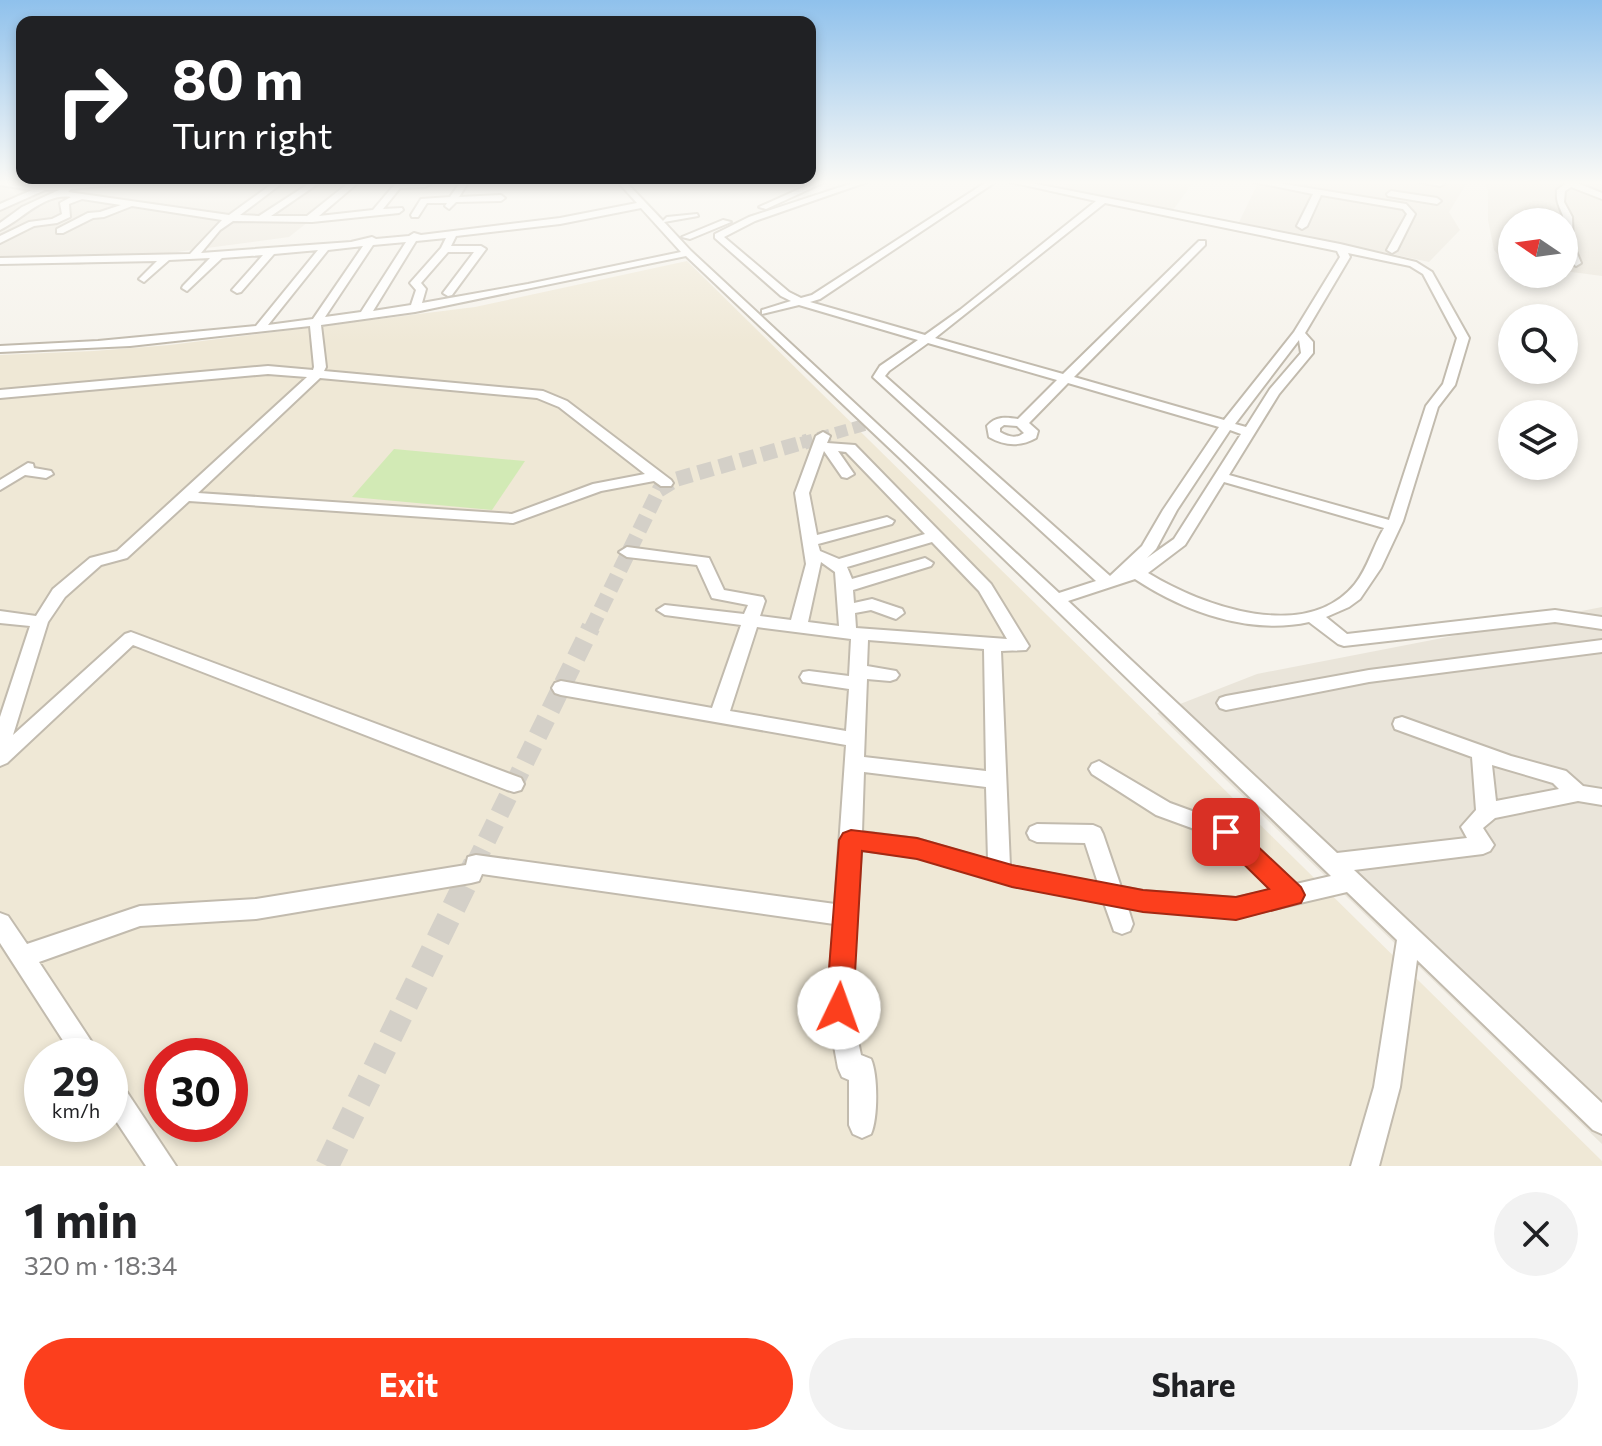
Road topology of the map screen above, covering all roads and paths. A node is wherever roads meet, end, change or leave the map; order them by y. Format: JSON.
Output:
{"nodes":[{"id":1,"x":213,"y":235,"type":"edge"},
{"id":2,"x":420,"y":235,"type":"edge"},
{"id":3,"x":451,"y":235,"type":"edge"},
{"id":4,"x":672,"y":235,"type":"edge"},
{"id":5,"x":691,"y":235,"type":"edge"},
{"id":6,"x":720,"y":235,"type":"edge"},
{"id":7,"x":908,"y":235,"type":"edge"},
{"id":8,"x":1059,"y":235,"type":"edge"},
{"id":9,"x":1282,"y":235,"type":"edge"},
{"id":10,"x":1402,"y":235,"type":"edge"},
{"id":11,"x":414,"y":236,"type":"junction"},
{"id":12,"x":687,"y":237,"type":"joint"},
{"id":13,"x":372,"y":240,"type":"junction"},
{"id":14,"x":1202,"y":243,"type":"dead end"},
{"id":15,"x":327,"y":245,"type":"junction"},
{"id":16,"x":1340,"y":247,"type":"junction"},
{"id":17,"x":445,"y":249,"type":"junction"},
{"id":18,"x":272,"y":250,"type":"junction"},
{"id":19,"x":1392,"y":250,"type":"dead end"},
{"id":20,"x":688,"y":253,"type":"junction"},
{"id":21,"x":220,"y":254,"type":"junction"},
{"id":22,"x":193,"y":256,"type":"junction"},
{"id":23,"x":166,"y":258,"type":"junction"},
{"id":24,"x":0,"y":261,"type":"edge"},
{"id":25,"x":144,"y":279,"type":"dead end"},
{"id":26,"x":187,"y":288,"type":"dead end"},
{"id":27,"x":237,"y":290,"type":"dead end"},
{"id":28,"x":448,"y":293,"type":"dead end"},
{"id":29,"x":802,"y":303,"type":"junction"},
{"id":30,"x":415,"y":309,"type":"junction"},
{"id":31,"x":766,"y":312,"type":"junction"},
{"id":32,"x":364,"y":317,"type":"junction"},
{"id":33,"x":315,"y":324,"type":"junction"},
{"id":34,"x":259,"y":329,"type":"junction"},
{"id":35,"x":1299,"y":333,"type":"junction"},
{"id":36,"x":924,"y":338,"type":"junction"},
{"id":37,"x":0,"y":349,"type":"edge"},
{"id":38,"x":317,"y":374,"type":"junction"},
{"id":39,"x":1064,"y":379,"type":"junction"},
{"id":40,"x":0,"y":394,"type":"edge"},
{"id":41,"x":1021,"y":423,"type":"dead end"},
{"id":42,"x":1227,"y":425,"type":"junction"},
{"id":43,"x":1250,"y":432,"type":"junction"},
{"id":44,"x":823,"y":443,"type":"junction"},
{"id":45,"x":907,"y":457,"type":"junction"},
{"id":46,"x":46,"y":474,"type":"dead end"},
{"id":47,"x":847,"y":474,"type":"dead end"},
{"id":48,"x":1221,"y":477,"type":"junction"},
{"id":49,"x":0,"y":486,"type":"edge"},
{"id":50,"x":186,"y":496,"type":"junction"},
{"id":51,"x":887,"y":521,"type":"dead end"},
{"id":52,"x":1392,"y":526,"type":"junction"},
{"id":53,"x":935,"y":536,"type":"junction"},
{"id":54,"x":812,"y":548,"type":"junction"},
{"id":55,"x":627,"y":552,"type":"dead end"},
{"id":56,"x":925,"y":563,"type":"dead end"},
{"id":57,"x":836,"y":565,"type":"junction"},
{"id":58,"x":1137,"y":573,"type":"junction"},
{"id":59,"x":1111,"y":581,"type":"junction"},
{"id":60,"x":844,"y":587,"type":"junction"},
{"id":61,"x":1055,"y":600,"type":"junction"},
{"id":62,"x":665,"y":610,"type":"dead end"},
{"id":63,"x":846,"y":610,"type":"junction"},
{"id":64,"x":896,"y":613,"type":"dead end"},
{"id":65,"x":0,"y":617,"type":"edge"},
{"id":66,"x":1314,"y":617,"type":"junction"},
{"id":67,"x":40,"y":622,"type":"junction"},
{"id":68,"x":750,"y":622,"type":"junction"},
{"id":69,"x":1602,"y":623,"type":"edge"},
{"id":70,"x":798,"y":627,"type":"junction"},
{"id":71,"x":854,"y":633,"type":"junction"},
{"id":72,"x":992,"y":644,"type":"junction"},
{"id":73,"x":1602,"y":646,"type":"edge"},
{"id":74,"x":890,"y":675,"type":"dead end"},
{"id":75,"x":809,"y":677,"type":"dead end"},
{"id":76,"x":857,"y":678,"type":"junction"},
{"id":77,"x":561,"y":688,"type":"dead end"},
{"id":78,"x":1226,"y":703,"type":"dead end"},
{"id":79,"x":719,"y":715,"type":"junction"},
{"id":80,"x":1402,"y":724,"type":"dead end"},
{"id":81,"x":853,"y":739,"type":"junction"},
{"id":82,"x":0,"y":746,"type":"edge"},
{"id":83,"x":1481,"y":753,"type":"junction"},
{"id":84,"x":0,"y":758,"type":"edge"},
{"id":85,"x":853,"y":763,"type":"junction"},
{"id":86,"x":1099,"y":769,"type":"dead end"},
{"id":87,"x":996,"y":780,"type":"junction"},
{"id":88,"x":514,"y":784,"type":"dead end"},
{"id":89,"x":1578,"y":793,"type":"junction"},
{"id":90,"x":1602,"y":797,"type":"edge"},
{"id":91,"x":1487,"y":813,"type":"junction"},
{"id":92,"x":1037,"y":833,"type":"dead end"},
{"id":93,"x":851,"y":840,"type":"junction"},
{"id":94,"x":1333,"y":863,"type":"junction"},
{"id":95,"x":999,"y":872,"type":"junction"},
{"id":96,"x":1352,"y":881,"type":"junction"},
{"id":97,"x":1113,"y":895,"type":"junction"},
{"id":98,"x":1292,"y":895,"type":"junction"},
{"id":99,"x":845,"y":915,"type":"junction"},
{"id":100,"x":0,"y":923,"type":"edge"},
{"id":101,"x":1122,"y":924,"type":"dead end"},
{"id":102,"x":1409,"y":935,"type":"junction"},
{"id":103,"x":21,"y":957,"type":"junction"},
{"id":104,"x":76,"y":1038,"type":"edge"},
{"id":105,"x":128,"y":1116,"type":"edge"},
{"id":106,"x":1602,"y":1121,"type":"edge"},
{"id":107,"x":862,"y":1125,"type":"dead end"},
{"id":108,"x":162,"y":1166,"type":"edge"},
{"id":109,"x":1365,"y":1166,"type":"edge"}],
"edges":[{"from":1,"to":22,"type":"street"},
{"from":2,"to":11,"type":"street"},
{"from":3,"to":17,"type":"street"},
{"from":4,"to":20,"type":"street"},
{"from":5,"to":12,"type":"street"},
{"from":6,"to":29,"type":"street"},
{"from":7,"to":29,"type":"street"},
{"from":8,"to":36,"type":"street"},
{"from":9,"to":16,"type":"street"},
{"from":10,"to":19,"type":"street"},
{"from":11,"to":13,"type":"street"},
{"from":11,"to":32,"type":"street"},
{"from":12,"to":31,"type":"street"},
{"from":13,"to":15,"type":"street"},
{"from":13,"to":33,"type":"street"},
{"from":14,"to":39,"type":"street"},
{"from":15,"to":18,"type":"street"},
{"from":15,"to":34,"type":"street"},
{"from":16,"to":35,"type":"street"},
{"from":16,"to":52,"type":"street"},
{"from":17,"to":28,"type":"street"},
{"from":17,"to":30,"type":"street"},
{"from":18,"to":21,"type":"street"},
{"from":18,"to":27,"type":"street"},
{"from":20,"to":30,"type":"street"},
{"from":20,"to":45,"type":"street"},
{"from":21,"to":22,"type":"street"},
{"from":21,"to":26,"type":"street"},
{"from":22,"to":23,"type":"street"},
{"from":23,"to":24,"type":"street"},
{"from":23,"to":25,"type":"street"},
{"from":29,"to":31,"type":"street"},
{"from":29,"to":36,"type":"street"},
{"from":30,"to":32,"type":"street"},
{"from":31,"to":45,"type":"street"},
{"from":32,"to":33,"type":"street"},
{"from":33,"to":34,"type":"street"},
{"from":33,"to":38,"type":"street"},
{"from":34,"to":37,"type":"street"},
{"from":35,"to":42,"type":"street"},
{"from":35,"to":43,"type":"street"},
{"from":36,"to":39,"type":"street"},
{"from":36,"to":59,"type":"street"},
{"from":38,"to":40,"type":"street"},
{"from":38,"to":50,"type":"street"},
{"from":38,"to":50,"type":"street"},
{"from":39,"to":41,"type":"street"},
{"from":39,"to":42,"type":"street"},
{"from":42,"to":43,"type":"street"},
{"from":42,"to":59,"type":"street"},
{"from":43,"to":48,"type":"street"},
{"from":44,"to":47,"type":"street"},
{"from":44,"to":53,"type":"street"},
{"from":44,"to":54,"type":"street"},
{"from":45,"to":61,"type":"street"},
{"from":46,"to":49,"type":"street"},
{"from":48,"to":52,"type":"street"},
{"from":48,"to":58,"type":"street"},
{"from":50,"to":67,"type":"street"},
{"from":51,"to":54,"type":"street"},
{"from":52,"to":66,"type":"street"},
{"from":53,"to":57,"type":"street"},
{"from":53,"to":72,"type":"street"},
{"from":54,"to":57,"type":"street"},
{"from":54,"to":70,"type":"street"},
{"from":55,"to":68,"type":"street"},
{"from":56,"to":60,"type":"street"},
{"from":57,"to":60,"type":"street"},
{"from":58,"to":59,"type":"street"},
{"from":58,"to":66,"type":"street"},
{"from":59,"to":61,"type":"street"},
{"from":60,"to":63,"type":"street"},
{"from":61,"to":94,"type":"street"},
{"from":62,"to":68,"type":"street"},
{"from":63,"to":64,"type":"street"},
{"from":63,"to":71,"type":"street"},
{"from":65,"to":67,"type":"street"},
{"from":66,"to":69,"type":"street"},
{"from":67,"to":82,"type":"street"},
{"from":68,"to":70,"type":"street"},
{"from":68,"to":79,"type":"street"},
{"from":70,"to":71,"type":"street"},
{"from":71,"to":72,"type":"street"},
{"from":71,"to":76,"type":"street"},
{"from":72,"to":87,"type":"street"},
{"from":73,"to":78,"type":"street"},
{"from":74,"to":76,"type":"street"},
{"from":75,"to":76,"type":"street"},
{"from":76,"to":81,"type":"street"},
{"from":77,"to":79,"type":"street"},
{"from":79,"to":81,"type":"street"},
{"from":80,"to":83,"type":"street"},
{"from":81,"to":85,"type":"street"},
{"from":83,"to":89,"type":"street"},
{"from":83,"to":91,"type":"street"},
{"from":84,"to":88,"type":"street"},
{"from":85,"to":87,"type":"street"},
{"from":85,"to":93,"type":"street"},
{"from":86,"to":98,"type":"street"},
{"from":87,"to":95,"type":"street"},
{"from":89,"to":90,"type":"street"},
{"from":89,"to":91,"type":"street"},
{"from":91,"to":94,"type":"street"},
{"from":92,"to":97,"type":"street"},
{"from":93,"to":95,"type":"street"},
{"from":93,"to":99,"type":"street"},
{"from":94,"to":96,"type":"street"},
{"from":95,"to":97,"type":"street"},
{"from":96,"to":98,"type":"street"},
{"from":96,"to":102,"type":"street"},
{"from":97,"to":98,"type":"street"},
{"from":97,"to":101,"type":"street"},
{"from":99,"to":103,"type":"street"},
{"from":99,"to":107,"type":"street"},
{"from":100,"to":103,"type":"street"},
{"from":102,"to":106,"type":"street"},
{"from":102,"to":109,"type":"street"},
{"from":103,"to":104,"type":"street"},
{"from":105,"to":108,"type":"street"}]}
